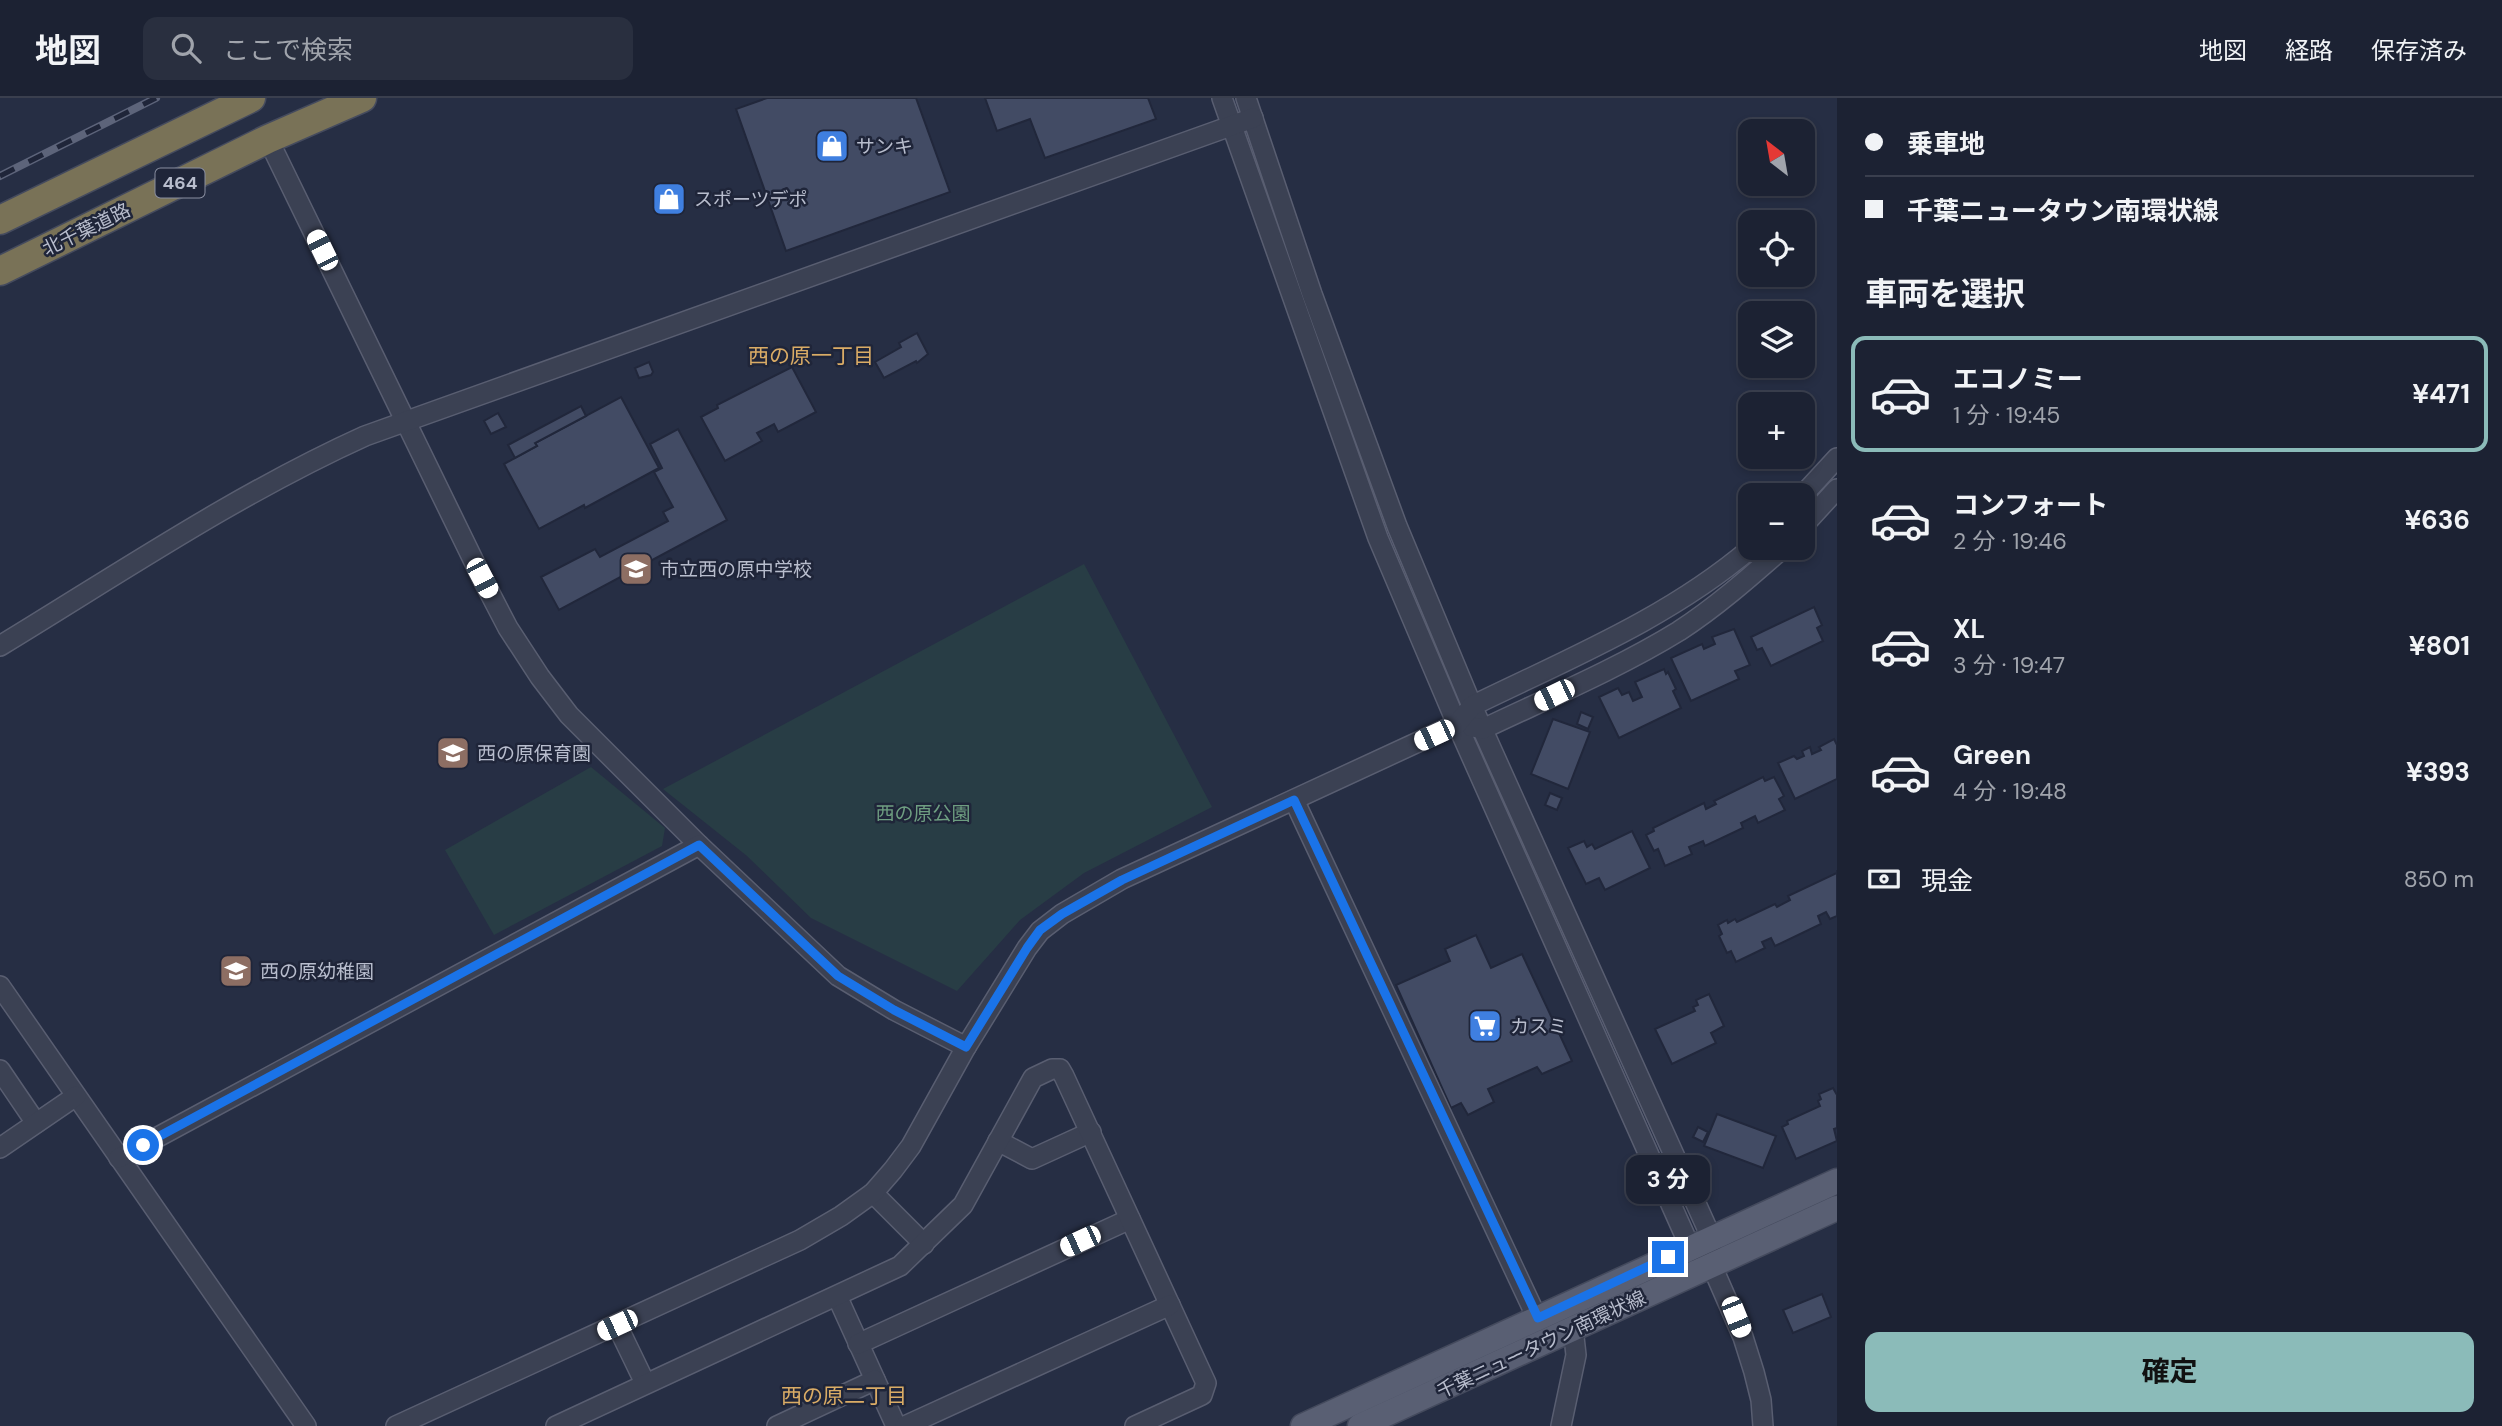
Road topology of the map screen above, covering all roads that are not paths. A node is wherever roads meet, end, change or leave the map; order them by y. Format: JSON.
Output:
{"nodes":[{"id":1,"x":251,"y":98,"type":"edge"},
{"id":2,"x":362,"y":98,"type":"edge"},
{"id":3,"x":1222,"y":98,"type":"edge"},
{"id":4,"x":1246,"y":98,"type":"edge"},
{"id":5,"x":1253,"y":118,"type":"junction"},
{"id":6,"x":1232,"y":126,"type":"junction"},
{"id":7,"x":268,"y":139,"type":"junction"},
{"id":8,"x":0,"y":220,"type":"edge"},
{"id":9,"x":0,"y":271,"type":"edge"},
{"id":10,"x":405,"y":420,"type":"junction"},
{"id":11,"x":1837,"y":458,"type":"edge"},
{"id":12,"x":1814,"y":483,"type":"edge"},
{"id":13,"x":1837,"y":489,"type":"edge"},
{"id":14,"x":1815,"y":513,"type":"edge"},
{"id":15,"x":1738,"y":559,"type":"edge"},
{"id":16,"x":1769,"y":560,"type":"edge"},
{"id":17,"x":0,"y":646,"type":"edge"},
{"id":18,"x":1472,"y":706,"type":"junction"},
{"id":19,"x":1457,"y":724,"type":"junction"},
{"id":20,"x":1483,"y":729,"type":"junction"},
{"id":21,"x":1294,"y":800,"type":"junction"},
{"id":22,"x":699,"y":845,"type":"junction"},
{"id":23,"x":0,"y":986,"type":"edge"},
{"id":24,"x":966,"y":1047,"type":"junction"},
{"id":25,"x":0,"y":1070,"type":"edge"},
{"id":26,"x":76,"y":1096,"type":"junction"},
{"id":27,"x":36,"y":1124,"type":"junction"},
{"id":28,"x":1091,"y":1132,"type":"junction"},
{"id":29,"x":998,"y":1141,"type":"junction"},
{"id":30,"x":0,"y":1148,"type":"edge"},
{"id":31,"x":119,"y":1158,"type":"junction"},
{"id":32,"x":1837,"y":1181,"type":"edge"},
{"id":33,"x":873,"y":1194,"type":"junction"},
{"id":34,"x":1837,"y":1208,"type":"edge"},
{"id":35,"x":1130,"y":1219,"type":"junction"},
{"id":36,"x":1700,"y":1242,"type":"junction"},
{"id":37,"x":924,"y":1244,"type":"junction"},
{"id":38,"x":1712,"y":1266,"type":"junction"},
{"id":39,"x":836,"y":1296,"type":"junction"},
{"id":40,"x":1170,"y":1305,"type":"junction"},
{"id":41,"x":1538,"y":1318,"type":"junction"},
{"id":42,"x":617,"y":1325,"type":"junction"},
{"id":43,"x":1573,"y":1328,"type":"junction"},
{"id":44,"x":858,"y":1344,"type":"junction"},
{"id":45,"x":875,"y":1380,"type":"junction"},
{"id":46,"x":645,"y":1383,"type":"junction"},
{"id":47,"x":306,"y":1426,"type":"edge"},
{"id":48,"x":396,"y":1426,"type":"edge"},
{"id":49,"x":556,"y":1426,"type":"edge"},
{"id":50,"x":777,"y":1426,"type":"edge"},
{"id":51,"x":896,"y":1426,"type":"edge"},
{"id":52,"x":905,"y":1426,"type":"edge"},
{"id":53,"x":1135,"y":1426,"type":"edge"},
{"id":54,"x":1303,"y":1426,"type":"edge"},
{"id":55,"x":1360,"y":1426,"type":"edge"},
{"id":56,"x":1561,"y":1426,"type":"edge"},
{"id":57,"x":1763,"y":1426,"type":"edge"}],
"edges":[{"from":1,"to":8,"type":"highway","number":"464"},
{"from":2,"to":7,"type":"highway","name":"北千葉道路","number":"464"},
{"from":3,"to":6,"type":"street"},
{"from":4,"to":5,"type":"street"},
{"from":5,"to":6,"type":"street"},
{"from":5,"to":18,"type":"street"},
{"from":6,"to":10,"type":"street"},
{"from":6,"to":19,"type":"street"},
{"from":7,"to":9,"type":"highway","name":"北千葉道路","number":"464"},
{"from":7,"to":10,"type":"street"},
{"from":10,"to":17,"type":"street"},
{"from":10,"to":22,"type":"street"},
{"from":11,"to":12,"type":"street"},
{"from":13,"to":14,"type":"street"},
{"from":15,"to":18,"type":"street"},
{"from":16,"to":20,"type":"street"},
{"from":18,"to":19,"type":"street"},
{"from":18,"to":20,"type":"street"},
{"from":19,"to":20,"type":"street"},
{"from":19,"to":21,"type":"street"},
{"from":19,"to":36,"type":"street"},
{"from":20,"to":36,"type":"street"},
{"from":21,"to":24,"type":"street"},
{"from":21,"to":41,"type":"street"},
{"from":22,"to":24,"type":"street"},
{"from":22,"to":31,"type":"street"},
{"from":23,"to":26,"type":"street"},
{"from":24,"to":33,"type":"street"},
{"from":25,"to":27,"type":"street"},
{"from":26,"to":27,"type":"street"},
{"from":26,"to":31,"type":"street"},
{"from":27,"to":30,"type":"street"},
{"from":28,"to":29,"type":"street"},
{"from":28,"to":29,"type":"street"},
{"from":28,"to":35,"type":"street"},
{"from":29,"to":37,"type":"street"},
{"from":31,"to":47,"type":"street"},
{"from":32,"to":36,"type":"main road","name":"千葉ニュータウン南環状線"},
{"from":33,"to":37,"type":"street"},
{"from":33,"to":42,"type":"street"},
{"from":34,"to":38,"type":"main road","name":"千葉ニュータウン南環状線"},
{"from":35,"to":40,"type":"street"},
{"from":35,"to":44,"type":"street"},
{"from":36,"to":38,"type":"street"},
{"from":36,"to":41,"type":"main road","name":"千葉ニュータウン南環状線"},
{"from":37,"to":39,"type":"street"},
{"from":38,"to":43,"type":"main road","name":"千葉ニュータウン南環状線"},
{"from":38,"to":57,"type":"street"},
{"from":39,"to":44,"type":"street"},
{"from":39,"to":46,"type":"street"},
{"from":40,"to":52,"type":"street"},
{"from":40,"to":53,"type":"street"},
{"from":41,"to":54,"type":"main road","name":"千葉ニュータウン南環状線"},
{"from":42,"to":46,"type":"street"},
{"from":42,"to":48,"type":"street"},
{"from":43,"to":55,"type":"main road","name":"千葉ニュータウン南環状線"},
{"from":43,"to":56,"type":"street"},
{"from":44,"to":45,"type":"street"},
{"from":45,"to":50,"type":"street"},
{"from":45,"to":51,"type":"street"},
{"from":46,"to":49,"type":"street"}]}
